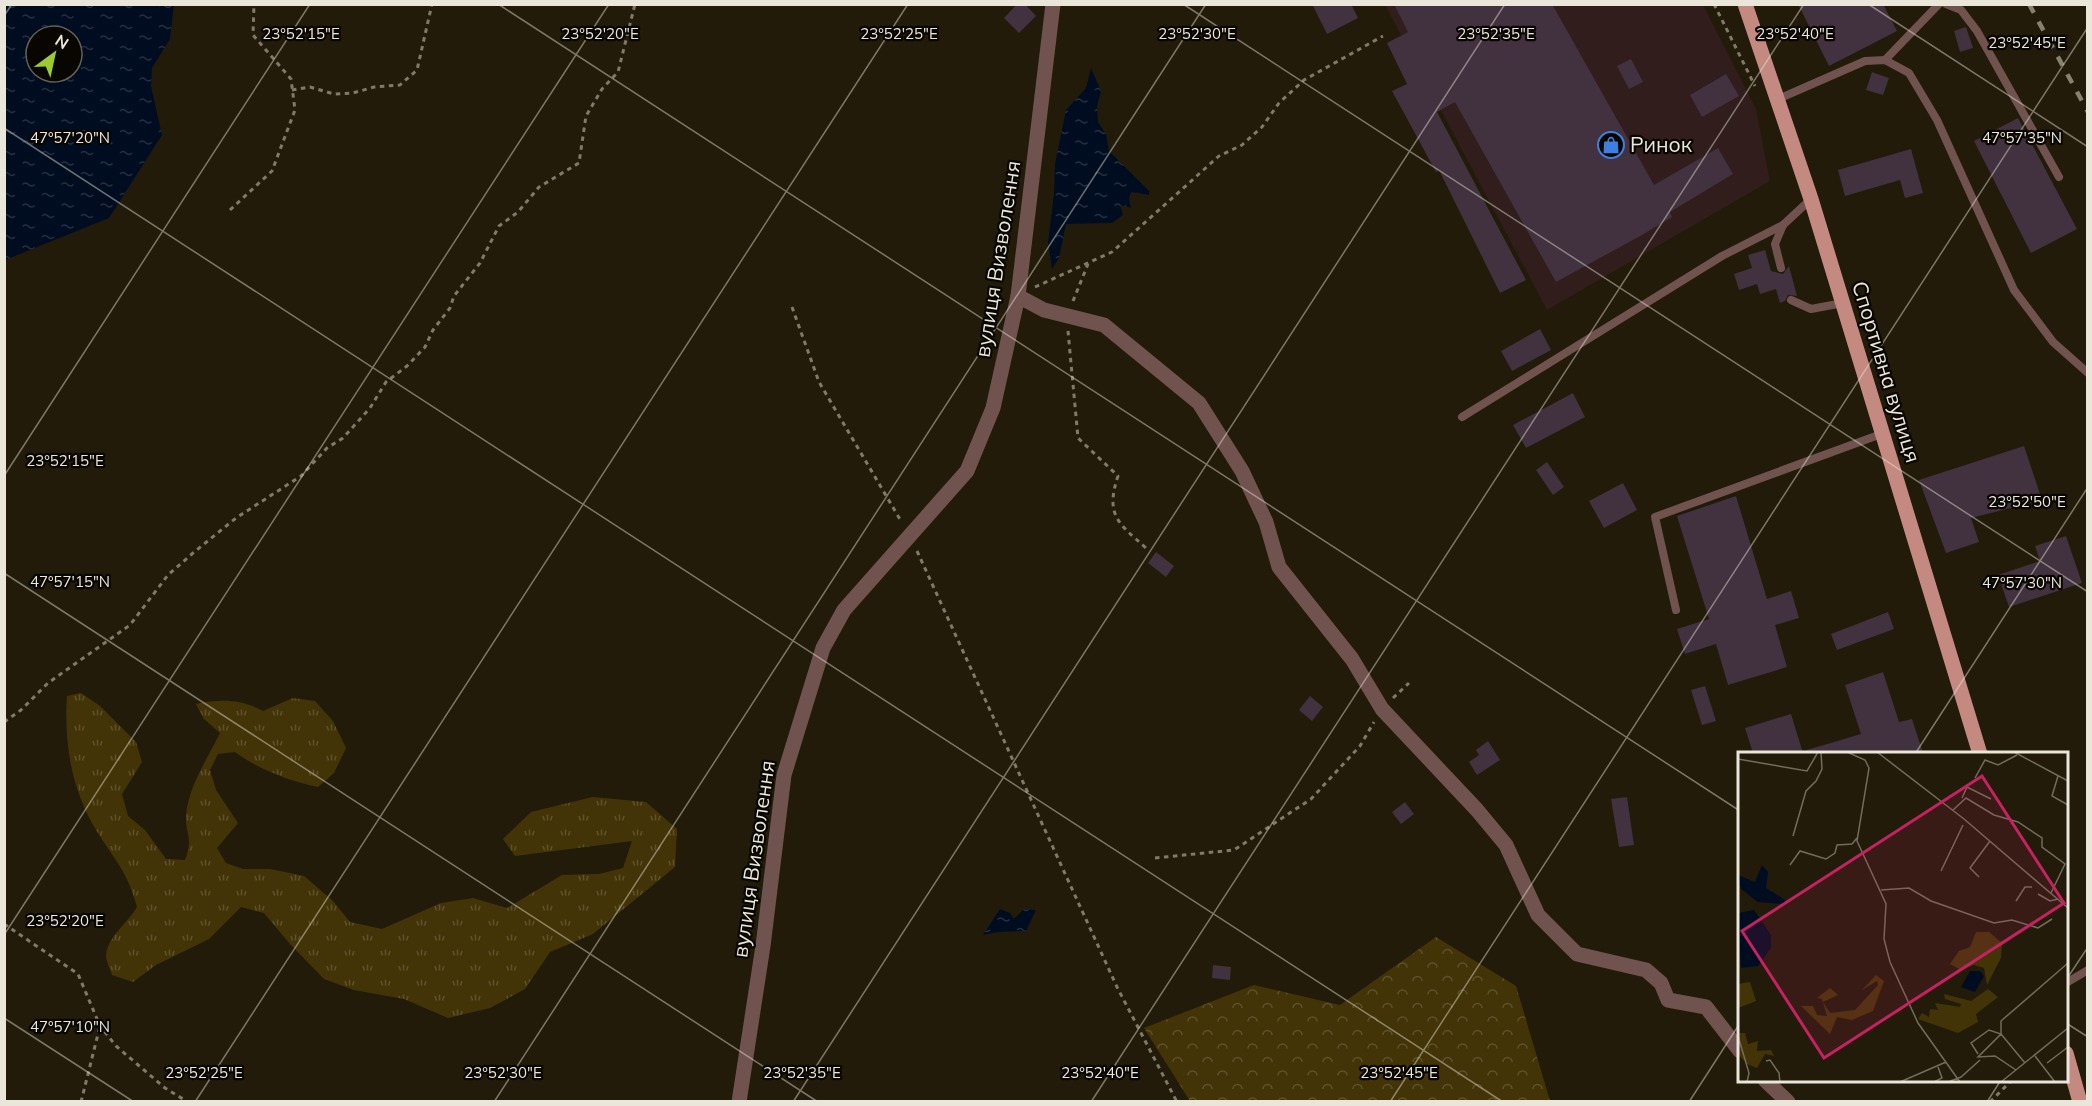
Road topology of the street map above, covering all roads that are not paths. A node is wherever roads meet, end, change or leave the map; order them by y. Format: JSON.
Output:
{"nodes":[{"id":1,"x":1053,"y":4,"type":"edge"},
{"id":2,"x":1745,"y":4,"type":"edge"},
{"id":3,"x":1939,"y":4,"type":"edge"},
{"id":4,"x":1946,"y":4,"type":"edge"},
{"id":5,"x":1885,"y":60,"type":"junction"},
{"id":6,"x":1778,"y":99,"type":"junction"},
{"id":7,"x":2059,"y":177,"type":"dead end"},
{"id":8,"x":1811,"y":199,"type":"junction"},
{"id":9,"x":1783,"y":225,"type":"junction"},
{"id":10,"x":1781,"y":268,"type":"dead end"},
{"id":11,"x":1018,"y":296,"type":"junction"},
{"id":12,"x":1791,"y":300,"type":"dead end"},
{"id":13,"x":1843,"y":303,"type":"junction"},
{"id":14,"x":2088,"y":373,"type":"edge"},
{"id":15,"x":1462,"y":417,"type":"dead end"},
{"id":16,"x":1884,"y":433,"type":"junction"},
{"id":17,"x":1676,"y":610,"type":"dead end"},
{"id":18,"x":1980,"y":752,"type":"edge"},
{"id":19,"x":2088,"y":970,"type":"edge"},
{"id":20,"x":2068,"y":982,"type":"edge"},
{"id":21,"x":1738,"y":1048,"type":"edge"},
{"id":22,"x":2068,"y":1061,"type":"edge"},
{"id":23,"x":1767,"y":1082,"type":"edge"},
{"id":24,"x":739,"y":1101,"type":"edge"},
{"id":25,"x":1788,"y":1101,"type":"edge"},
{"id":26,"x":2080,"y":1101,"type":"edge"}],
"edges":[{"from":1,"to":11,"type":"street","name":"вулиця Визволення"},
{"from":2,"to":6,"type":"main road","name":"Спортивна вулиця"},
{"from":3,"to":5,"type":"lane"},
{"from":4,"to":7,"type":"lane"},
{"from":5,"to":6,"type":"lane"},
{"from":5,"to":14,"type":"lane"},
{"from":6,"to":8,"type":"main road","name":"Спортивна вулиця"},
{"from":8,"to":9,"type":"lane"},
{"from":8,"to":13,"type":"main road","name":"Спортивна вулиця"},
{"from":9,"to":10,"type":"lane"},
{"from":9,"to":15,"type":"lane"},
{"from":11,"to":21,"type":"street"},
{"from":11,"to":24,"type":"street","name":"вулиця Визволення"},
{"from":12,"to":13,"type":"lane"},
{"from":13,"to":16,"type":"main road","name":"Спортивна вулиця"},
{"from":16,"to":17,"type":"lane"},
{"from":16,"to":18,"type":"main road","name":"Спортивна вулиця"},
{"from":19,"to":20,"type":"lane"},
{"from":22,"to":26,"type":"main road"},
{"from":23,"to":25,"type":"street"}]}
